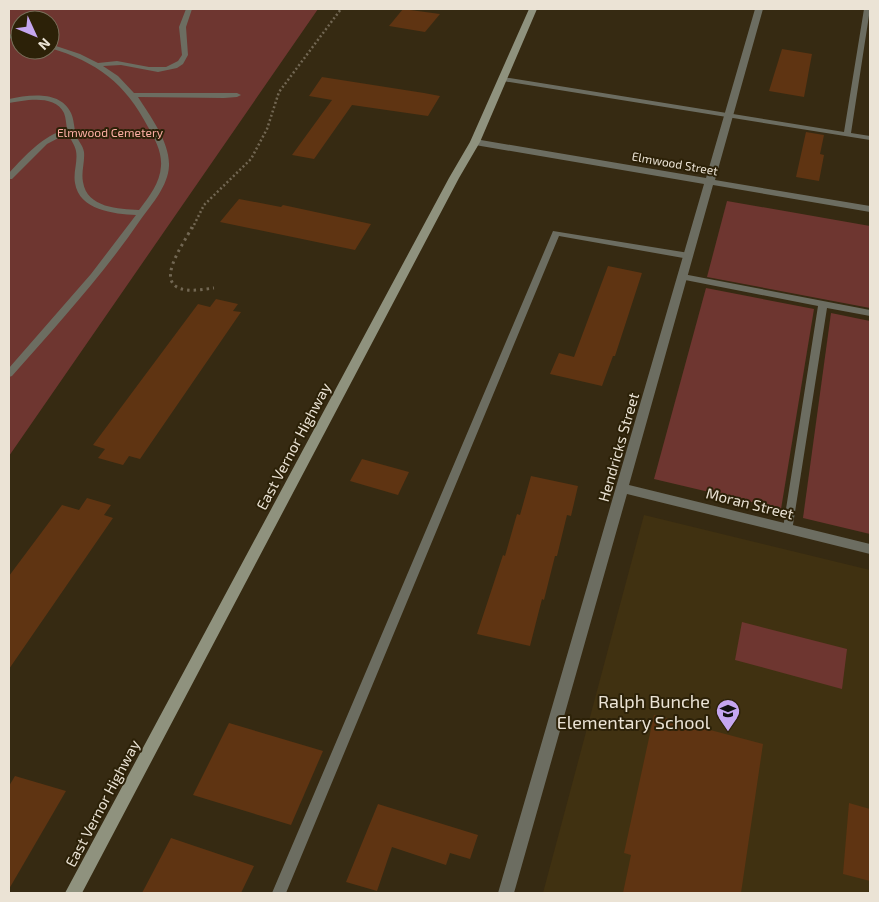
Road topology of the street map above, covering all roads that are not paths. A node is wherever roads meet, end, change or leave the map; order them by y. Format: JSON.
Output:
{"nodes":[{"id":1,"x":189,"y":9,"type":"edge"},
{"id":2,"x":533,"y":9,"type":"edge"},
{"id":3,"x":759,"y":9,"type":"edge"},
{"id":4,"x":867,"y":9,"type":"edge"},
{"id":5,"x":60,"y":49,"type":"edge"},
{"id":6,"x":96,"y":65,"type":"junction"},
{"id":7,"x":503,"y":79,"type":"junction"},
{"id":8,"x":134,"y":95,"type":"junction"},
{"id":9,"x":237,"y":95,"type":"dead end"},
{"id":10,"x":9,"y":101,"type":"edge"},
{"id":11,"x":729,"y":115,"type":"junction"},
{"id":12,"x":71,"y":130,"type":"junction"},
{"id":13,"x":847,"y":134,"type":"junction"},
{"id":14,"x":870,"y":138,"type":"edge"},
{"id":15,"x":476,"y":142,"type":"junction"},
{"id":16,"x":9,"y":177,"type":"edge"},
{"id":17,"x":710,"y":181,"type":"junction"},
{"id":18,"x":870,"y":210,"type":"edge"},
{"id":19,"x":142,"y":213,"type":"junction"},
{"id":20,"x":689,"y":256,"type":"junction"},
{"id":21,"x":683,"y":278,"type":"junction"},
{"id":22,"x":823,"y":304,"type":"junction"},
{"id":23,"x":870,"y":313,"type":"edge"},
{"id":24,"x":9,"y":374,"type":"edge"},
{"id":25,"x":623,"y":488,"type":"junction"},
{"id":26,"x":788,"y":528,"type":"junction"},
{"id":27,"x":870,"y":548,"type":"edge"},
{"id":28,"x":72,"y":893,"type":"edge"},
{"id":29,"x":279,"y":893,"type":"edge"},
{"id":30,"x":506,"y":893,"type":"edge"}],
"edges":[{"from":1,"to":6,"type":"lane"},
{"from":2,"to":7,"type":"street","name":"East Vernor Highway"},
{"from":3,"to":11,"type":"street","name":"Hendricks Street"},
{"from":4,"to":13,"type":"lane"},
{"from":5,"to":6,"type":"lane"},
{"from":6,"to":8,"type":"lane"},
{"from":7,"to":11,"type":"lane"},
{"from":7,"to":15,"type":"street","name":"East Vernor Highway"},
{"from":8,"to":9,"type":"lane"},
{"from":8,"to":19,"type":"lane"},
{"from":10,"to":12,"type":"lane"},
{"from":11,"to":13,"type":"lane"},
{"from":11,"to":17,"type":"street","name":"Hendricks Street"},
{"from":12,"to":16,"type":"lane"},
{"from":12,"to":19,"type":"lane"},
{"from":13,"to":14,"type":"lane"},
{"from":15,"to":17,"type":"street","name":"Elmwood Street"},
{"from":15,"to":28,"type":"street","name":"East Vernor Highway"},
{"from":17,"to":18,"type":"street","name":"Elmwood Street"},
{"from":17,"to":20,"type":"street","name":"Hendricks Street"},
{"from":19,"to":24,"type":"lane"},
{"from":20,"to":21,"type":"street","name":"Hendricks Street"},
{"from":20,"to":29,"type":"lane"},
{"from":21,"to":22,"type":"lane"},
{"from":21,"to":25,"type":"street","name":"Hendricks Street"},
{"from":22,"to":23,"type":"lane"},
{"from":22,"to":26,"type":"lane"},
{"from":25,"to":26,"type":"street","name":"Moran Street"},
{"from":25,"to":30,"type":"street","name":"Hendricks Street"},
{"from":26,"to":27,"type":"street","name":"Moran Street"}]}
